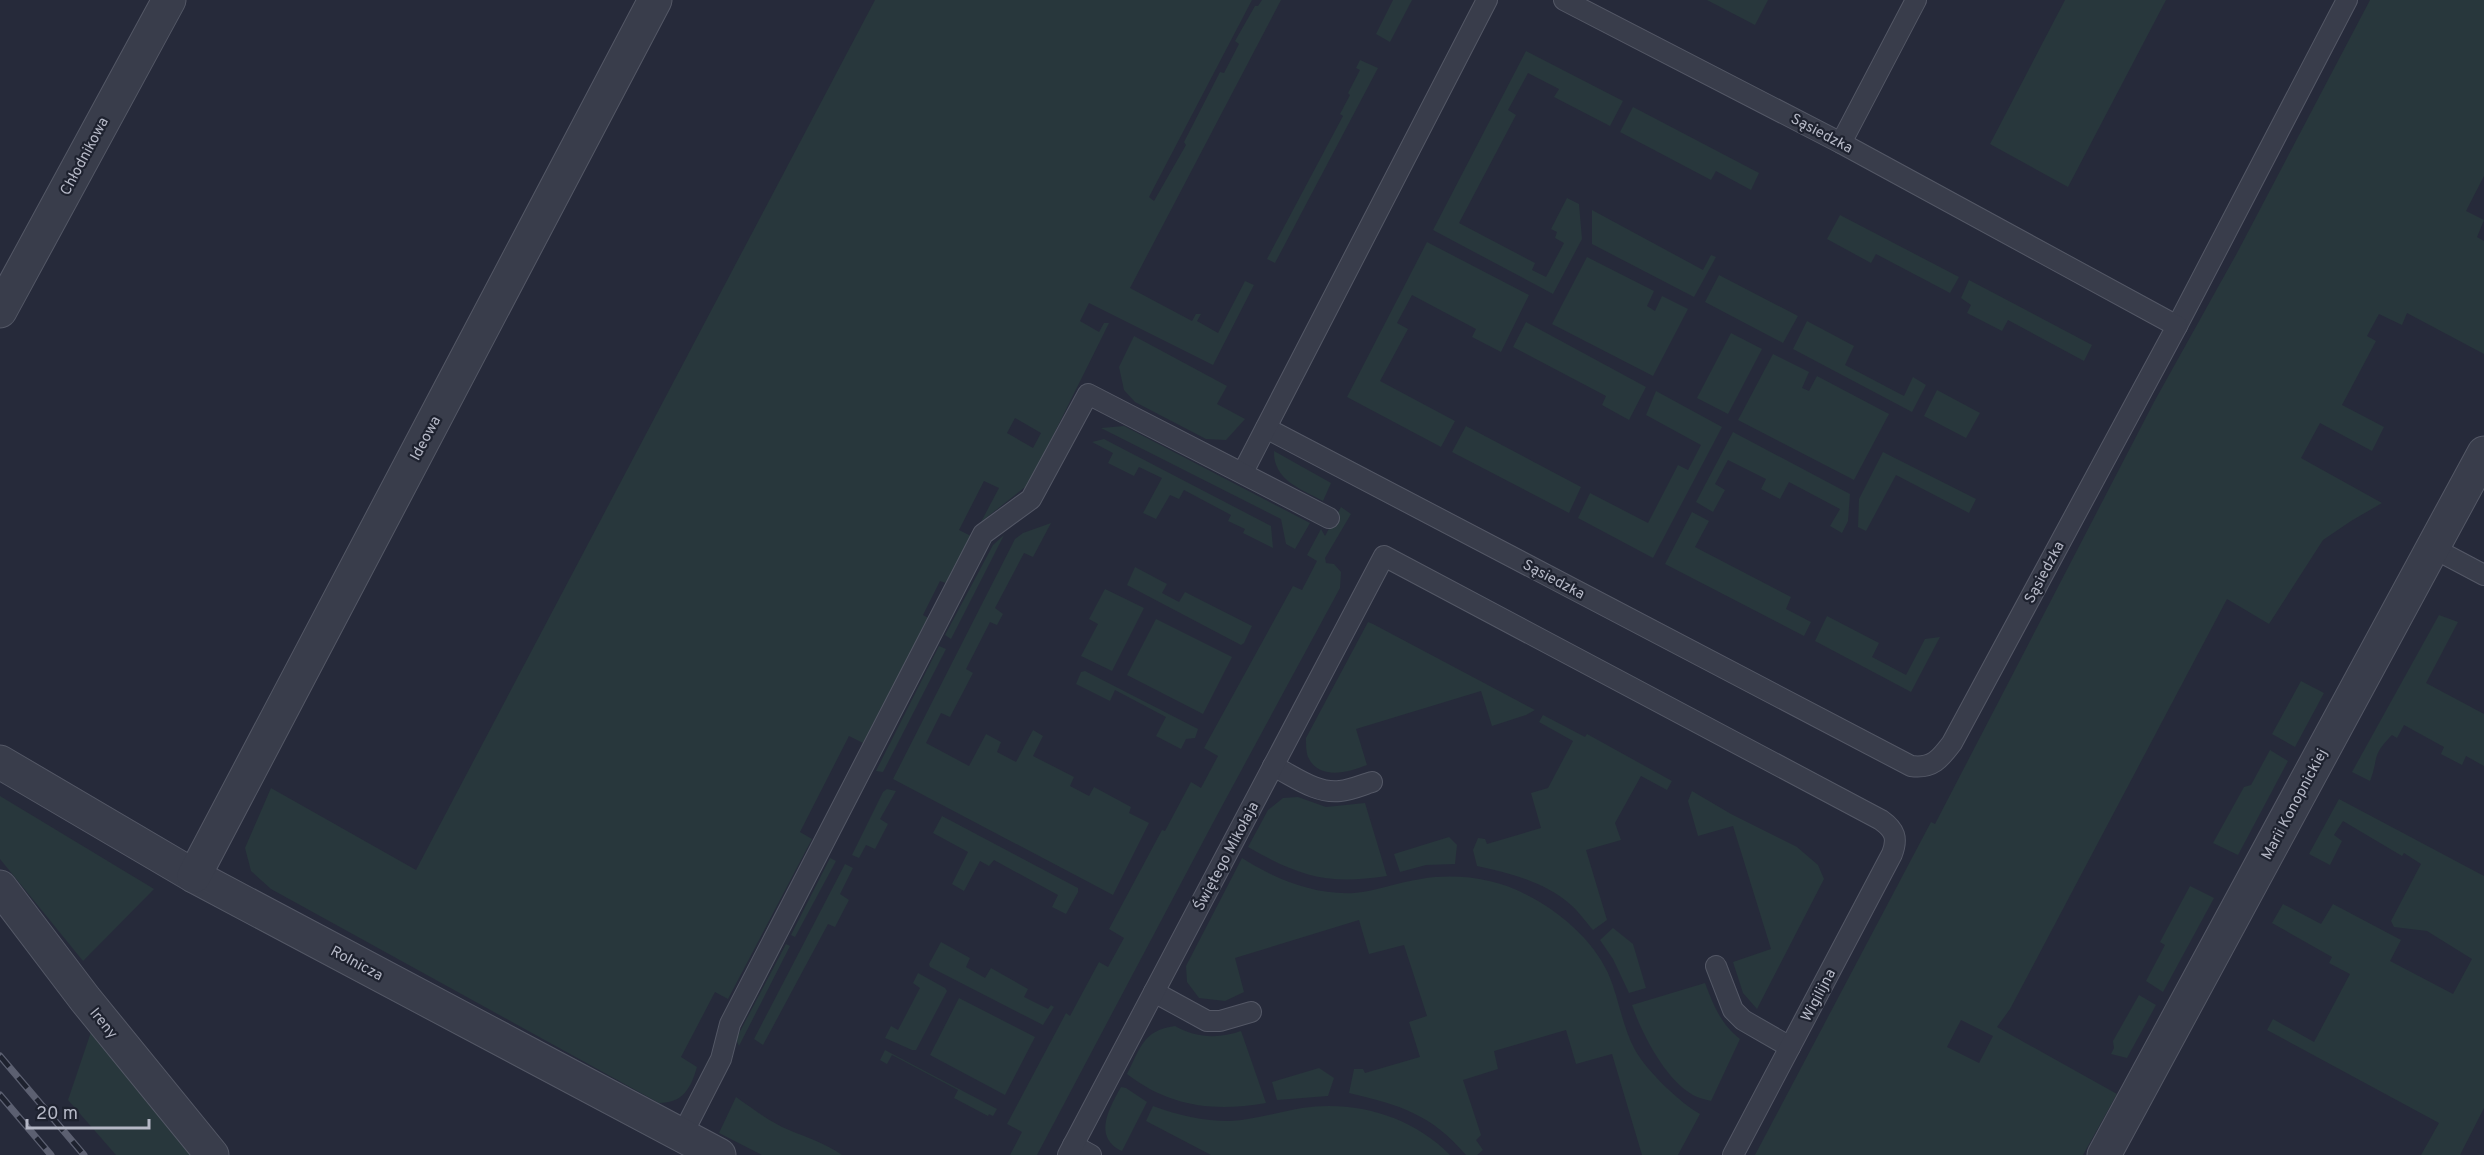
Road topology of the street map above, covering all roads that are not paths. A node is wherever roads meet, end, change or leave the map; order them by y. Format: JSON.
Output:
{"nodes":[{"id":1,"x":169,"y":0,"type":"edge"},
{"id":2,"x":655,"y":0,"type":"edge"},
{"id":3,"x":1487,"y":0,"type":"edge"},
{"id":4,"x":1564,"y":0,"type":"edge"},
{"id":5,"x":1916,"y":0,"type":"edge"},
{"id":6,"x":2347,"y":0,"type":"edge"},
{"id":7,"x":1841,"y":143,"type":"junction"},
{"id":8,"x":0,"y":311,"type":"edge"},
{"id":9,"x":2177,"y":326,"type":"junction"},
{"id":10,"x":1266,"y":428,"type":"junction"},
{"id":11,"x":2484,"y":453,"type":"edge"},
{"id":12,"x":1243,"y":472,"type":"junction"},
{"id":13,"x":1329,"y":518,"type":"dead end"},
{"id":14,"x":2433,"y":548,"type":"junction"},
{"id":15,"x":2484,"y":575,"type":"edge"},
{"id":16,"x":0,"y":762,"type":"edge"},
{"id":17,"x":1273,"y":766,"type":"junction"},
{"id":18,"x":1372,"y":782,"type":"dead end"},
{"id":19,"x":1895,"y":833,"type":"joint"},
{"id":20,"x":194,"y":876,"type":"junction"},
{"id":21,"x":0,"y":887,"type":"edge"},
{"id":22,"x":1716,"y":966,"type":"dead end"},
{"id":23,"x":1154,"y":992,"type":"junction"},
{"id":24,"x":1251,"y":1012,"type":"dead end"},
{"id":25,"x":1790,"y":1047,"type":"junction"},
{"id":26,"x":682,"y":1135,"type":"junction"},
{"id":27,"x":1070,"y":1150,"type":"edge"},
{"id":28,"x":212,"y":1155,"type":"edge"},
{"id":29,"x":719,"y":1155,"type":"edge"},
{"id":30,"x":1091,"y":1155,"type":"edge"},
{"id":31,"x":1733,"y":1155,"type":"edge"},
{"id":32,"x":2104,"y":1155,"type":"edge"}],
"edges":[{"from":1,"to":8,"type":"street","name":"Chłodnikowa"},
{"from":2,"to":20,"type":"street","name":"Ideowa"},
{"from":3,"to":10,"type":"lane"},
{"from":4,"to":7,"type":"lane","name":"Sąsiedzka"},
{"from":5,"to":7,"type":"lane"},
{"from":6,"to":9,"type":"lane"},
{"from":7,"to":9,"type":"lane","name":"Sąsiedzka"},
{"from":9,"to":10,"type":"lane","name":"Sąsiedzka"},
{"from":10,"to":12,"type":"lane"},
{"from":11,"to":14,"type":"street","name":"Marii Konopnickiej"},
{"from":12,"to":13,"type":"lane"},
{"from":12,"to":26,"type":"lane"},
{"from":14,"to":15,"type":"lane"},
{"from":14,"to":32,"type":"street","name":"Marii Konopnickiej"},
{"from":16,"to":20,"type":"street","name":"Rolnicza"},
{"from":17,"to":18,"type":"lane"},
{"from":17,"to":19,"type":"lane","name":"Świętego Mikołaja"},
{"from":17,"to":23,"type":"lane","name":"Świętego Mikołaja"},
{"from":19,"to":25,"type":"lane","name":"Wigilijna"},
{"from":20,"to":26,"type":"street","name":"Rolnicza"},
{"from":21,"to":28,"type":"street","name":"Ireny"},
{"from":22,"to":25,"type":"lane"},
{"from":23,"to":24,"type":"lane"},
{"from":23,"to":27,"type":"lane","name":"Świętego Mikołaja"},
{"from":25,"to":31,"type":"lane","name":"Wigilijna"},
{"from":26,"to":29,"type":"street","name":"Rolnicza"},
{"from":27,"to":30,"type":"lane"}]}
